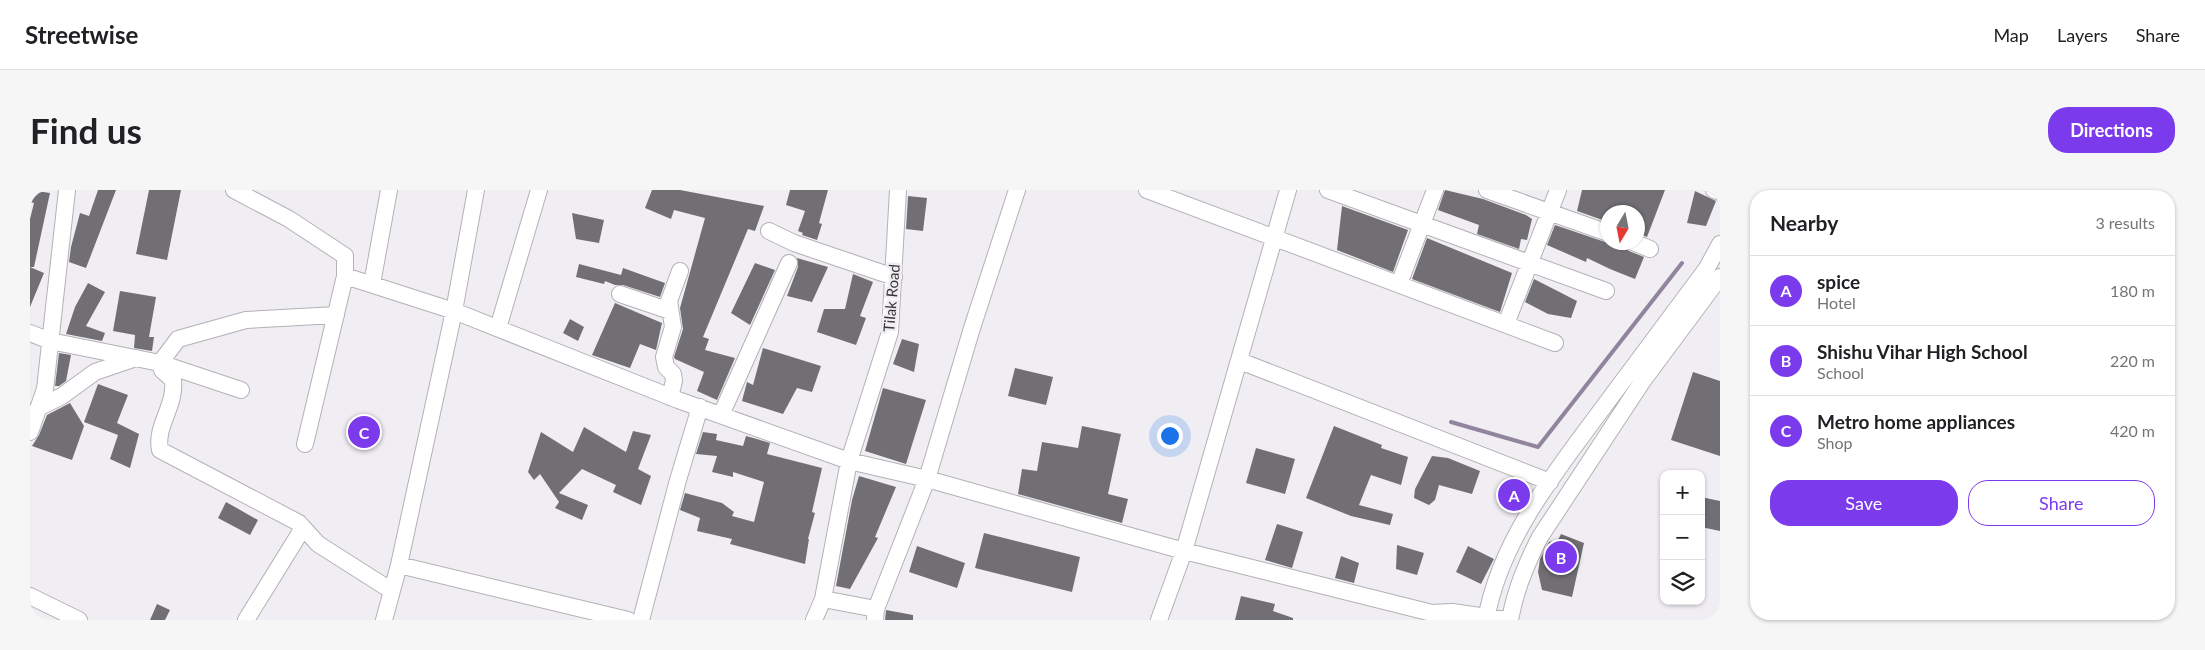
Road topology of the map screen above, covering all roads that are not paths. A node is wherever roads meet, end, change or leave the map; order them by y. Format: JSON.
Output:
{"nodes":[{"id":1,"x":67,"y":190,"type":"edge"},
{"id":2,"x":234,"y":190,"type":"edge"},
{"id":3,"x":389,"y":190,"type":"edge"},
{"id":4,"x":476,"y":190,"type":"edge"},
{"id":5,"x":539,"y":190,"type":"edge"},
{"id":6,"x":898,"y":190,"type":"edge"},
{"id":7,"x":1017,"y":190,"type":"edge"},
{"id":8,"x":1147,"y":190,"type":"edge"},
{"id":9,"x":1288,"y":190,"type":"edge"},
{"id":10,"x":1328,"y":190,"type":"edge"},
{"id":11,"x":1435,"y":190,"type":"edge"},
{"id":12,"x":1487,"y":190,"type":"edge"},
{"id":13,"x":1558,"y":190,"type":"edge"},
{"id":14,"x":1714,"y":190,"type":"edge"},
{"id":15,"x":1720,"y":192,"type":"edge"},
{"id":16,"x":1550,"y":213,"type":"junction"},
{"id":17,"x":1422,"y":224,"type":"junction"},
{"id":18,"x":1600,"y":230,"type":"edge"},
{"id":19,"x":769,"y":231,"type":"dead end"},
{"id":20,"x":1275,"y":237,"type":"junction"},
{"id":21,"x":1720,"y":244,"type":"edge"},
{"id":22,"x":1645,"y":247,"type":"edge"},
{"id":23,"x":1650,"y":249,"type":"dead end"},
{"id":24,"x":790,"y":263,"type":"dead end"},
{"id":25,"x":1530,"y":264,"type":"junction"},
{"id":26,"x":680,"y":271,"type":"dead end"},
{"id":27,"x":1717,"y":275,"type":"edge"},
{"id":28,"x":345,"y":276,"type":"junction"},
{"id":29,"x":894,"y":278,"type":"junction"},
{"id":30,"x":372,"y":284,"type":"junction"},
{"id":31,"x":1399,"y":284,"type":"junction"},
{"id":32,"x":1606,"y":291,"type":"dead end"},
{"id":33,"x":620,"y":294,"type":"dead end"},
{"id":34,"x":454,"y":311,"type":"junction"},
{"id":35,"x":670,"y":311,"type":"junction"},
{"id":36,"x":336,"y":315,"type":"junction"},
{"id":37,"x":1506,"y":324,"type":"junction"},
{"id":38,"x":498,"y":328,"type":"junction"},
{"id":39,"x":30,"y":333,"type":"edge"},
{"id":40,"x":50,"y":341,"type":"junction"},
{"id":41,"x":1556,"y":343,"type":"dead end"},
{"id":42,"x":136,"y":358,"type":"junction"},
{"id":43,"x":1240,"y":361,"type":"junction"},
{"id":44,"x":160,"y":363,"type":"junction"},
{"id":45,"x":241,"y":390,"type":"dead end"},
{"id":46,"x":670,"y":397,"type":"junction"},
{"id":47,"x":700,"y":407,"type":"junction"},
{"id":48,"x":38,"y":408,"type":"junction"},
{"id":49,"x":722,"y":415,"type":"junction"},
{"id":50,"x":30,"y":432,"type":"edge"},
{"id":51,"x":305,"y":444,"type":"dead end"},
{"id":52,"x":849,"y":461,"type":"junction"},
{"id":53,"x":926,"y":479,"type":"junction"},
{"id":54,"x":1550,"y":482,"type":"junction"},
{"id":55,"x":303,"y":528,"type":"junction"},
{"id":56,"x":1184,"y":551,"type":"junction"},
{"id":57,"x":399,"y":565,"type":"junction"},
{"id":58,"x":392,"y":591,"type":"junction"},
{"id":59,"x":30,"y":596,"type":"edge"},
{"id":60,"x":824,"y":599,"type":"junction"},
{"id":61,"x":876,"y":614,"type":"edge"},
{"id":62,"x":1437,"y":616,"type":"edge"},
{"id":63,"x":70,"y":618,"type":"edge"},
{"id":64,"x":1487,"y":618,"type":"edge"},
{"id":65,"x":246,"y":620,"type":"edge"},
{"id":66,"x":384,"y":620,"type":"edge"},
{"id":67,"x":628,"y":620,"type":"edge"},
{"id":68,"x":641,"y":620,"type":"edge"},
{"id":69,"x":814,"y":620,"type":"edge"},
{"id":70,"x":1159,"y":620,"type":"edge"},
{"id":71,"x":1509,"y":620,"type":"edge"}],
"edges":[{"from":1,"to":40,"type":"street"},
{"from":2,"to":28,"type":"street"},
{"from":3,"to":30,"type":"street"},
{"from":4,"to":34,"type":"street"},
{"from":5,"to":38,"type":"street"},
{"from":6,"to":29,"type":"street","name":"Tilak Road"},
{"from":7,"to":53,"type":"street"},
{"from":8,"to":20,"type":"street"},
{"from":9,"to":20,"type":"street"},
{"from":10,"to":17,"type":"street"},
{"from":11,"to":17,"type":"street"},
{"from":12,"to":16,"type":"street"},
{"from":13,"to":16,"type":"street"},
{"from":14,"to":15,"type":"street"},
{"from":16,"to":18,"type":"street"},
{"from":16,"to":25,"type":"street"},
{"from":17,"to":25,"type":"street"},
{"from":17,"to":31,"type":"street"},
{"from":19,"to":29,"type":"street"},
{"from":20,"to":31,"type":"street"},
{"from":20,"to":43,"type":"street"},
{"from":21,"to":27,"type":"street"},
{"from":22,"to":23,"type":"street"},
{"from":24,"to":49,"type":"street"},
{"from":25,"to":32,"type":"street"},
{"from":25,"to":37,"type":"street"},
{"from":26,"to":35,"type":"street"},
{"from":27,"to":54,"type":"street"},
{"from":27,"to":71,"type":"street"},
{"from":28,"to":30,"type":"street"},
{"from":28,"to":36,"type":"street"},
{"from":29,"to":52,"type":"street","name":"Tilak Road"},
{"from":30,"to":34,"type":"street"},
{"from":31,"to":37,"type":"street"},
{"from":33,"to":35,"type":"street"},
{"from":34,"to":38,"type":"street"},
{"from":34,"to":57,"type":"street"},
{"from":35,"to":46,"type":"street"},
{"from":36,"to":44,"type":"street"},
{"from":36,"to":51,"type":"street"},
{"from":37,"to":41,"type":"street"},
{"from":38,"to":46,"type":"street"},
{"from":39,"to":40,"type":"street"},
{"from":40,"to":42,"type":"street"},
{"from":40,"to":48,"type":"street"},
{"from":42,"to":44,"type":"street"},
{"from":42,"to":48,"type":"street"},
{"from":43,"to":54,"type":"street"},
{"from":43,"to":56,"type":"street"},
{"from":44,"to":45,"type":"street"},
{"from":44,"to":55,"type":"street"},
{"from":46,"to":47,"type":"street"},
{"from":47,"to":49,"type":"street"},
{"from":47,"to":68,"type":"street"},
{"from":48,"to":50,"type":"street"},
{"from":49,"to":52,"type":"street"},
{"from":52,"to":53,"type":"street"},
{"from":52,"to":60,"type":"street","name":"Tilak Road"},
{"from":53,"to":56,"type":"street"},
{"from":53,"to":61,"type":"street"},
{"from":54,"to":64,"type":"street"},
{"from":55,"to":58,"type":"street"},
{"from":55,"to":65,"type":"street"},
{"from":56,"to":62,"type":"street"},
{"from":56,"to":70,"type":"street"},
{"from":57,"to":58,"type":"street"},
{"from":57,"to":67,"type":"street"},
{"from":58,"to":66,"type":"street"},
{"from":59,"to":63,"type":"street"},
{"from":60,"to":61,"type":"street"},
{"from":60,"to":69,"type":"street","name":"Tilak Road"},
{"from":62,"to":64,"type":"street"},
{"from":64,"to":71,"type":"street"}]}
